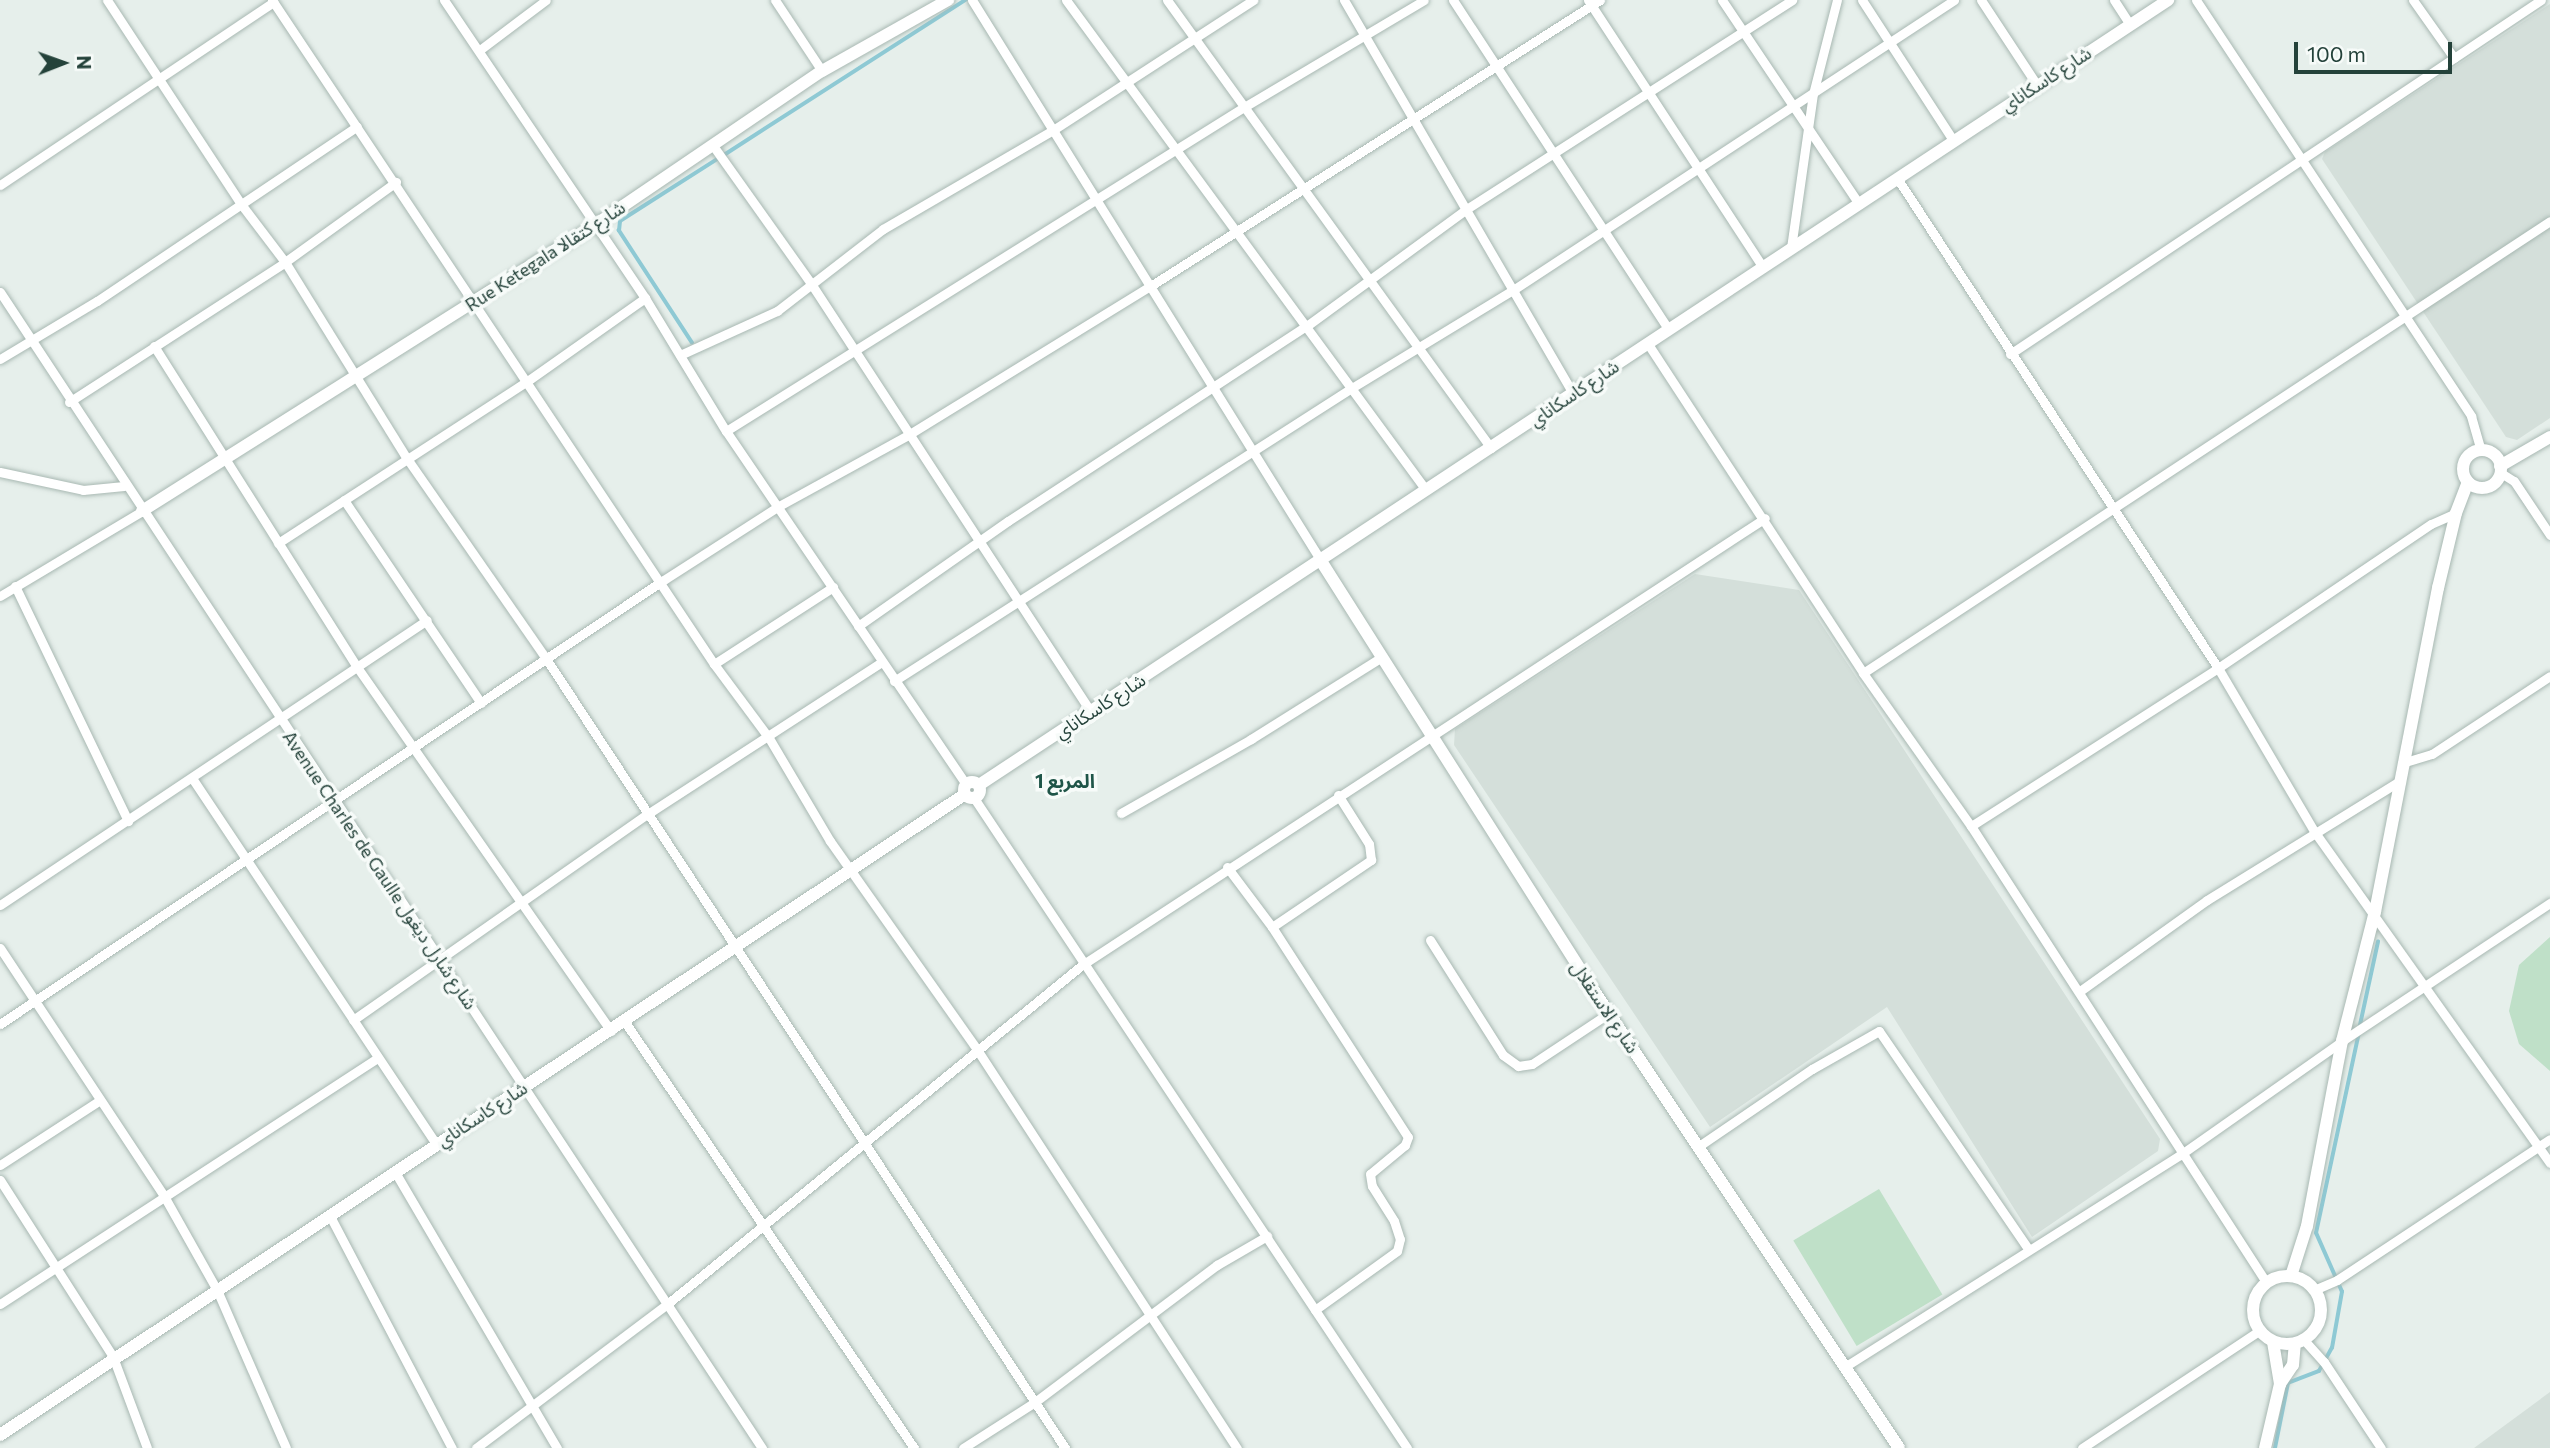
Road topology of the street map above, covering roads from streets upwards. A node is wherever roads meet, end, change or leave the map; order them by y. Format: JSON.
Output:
{"nodes":[{"id":1,"x":107,"y":0,"type":"edge"},
{"id":2,"x":444,"y":0,"type":"edge"},
{"id":3,"x":546,"y":0,"type":"edge"},
{"id":4,"x":775,"y":0,"type":"edge"},
{"id":5,"x":948,"y":0,"type":"edge"},
{"id":6,"x":972,"y":0,"type":"edge"},
{"id":7,"x":1066,"y":0,"type":"edge"},
{"id":8,"x":1167,"y":0,"type":"edge"},
{"id":9,"x":1253,"y":0,"type":"edge"},
{"id":10,"x":1344,"y":0,"type":"edge"},
{"id":11,"x":1424,"y":0,"type":"edge"},
{"id":12,"x":1453,"y":0,"type":"edge"},
{"id":13,"x":1601,"y":0,"type":"edge"},
{"id":14,"x":1721,"y":0,"type":"edge"},
{"id":15,"x":1792,"y":0,"type":"edge"},
{"id":16,"x":1837,"y":0,"type":"edge"},
{"id":17,"x":1862,"y":0,"type":"edge"},
{"id":18,"x":1954,"y":0,"type":"edge"},
{"id":19,"x":1981,"y":0,"type":"edge"},
{"id":20,"x":2114,"y":0,"type":"edge"},
{"id":21,"x":2168,"y":0,"type":"edge"},
{"id":22,"x":2196,"y":0,"type":"edge"},
{"id":23,"x":2413,"y":0,"type":"edge"},
{"id":24,"x":2541,"y":0,"type":"edge"},
{"id":25,"x":273,"y":1,"type":"edge"},
{"id":26,"x":1590,"y":3,"type":"edge"},
{"id":27,"x":2130,"y":24,"type":"junction"},
{"id":28,"x":1740,"y":29,"type":"junction"},
{"id":29,"x":1193,"y":36,"type":"junction"},
{"id":30,"x":1364,"y":37,"type":"junction"},
{"id":31,"x":1889,"y":44,"type":"junction"},
{"id":32,"x":481,"y":49,"type":"junction"},
{"id":33,"x":2454,"y":58,"type":"junction"},
{"id":34,"x":1496,"y":65,"type":"junction"},
{"id":35,"x":822,"y":71,"type":"junction"},
{"id":36,"x":158,"y":77,"type":"junction"},
{"id":37,"x":1128,"y":80,"type":"junction"},
{"id":38,"x":2037,"y":85,"type":"junction"},
{"id":39,"x":1647,"y":92,"type":"junction"},
{"id":40,"x":1813,"y":94,"type":"junction"},
{"id":41,"x":1244,"y":107,"type":"junction"},
{"id":42,"x":1793,"y":109,"type":"junction"},
{"id":43,"x":1412,"y":120,"type":"junction"},
{"id":44,"x":356,"y":126,"type":"junction"},
{"id":45,"x":1053,"y":130,"type":"junction"},
{"id":46,"x":1808,"y":133,"type":"junction"},
{"id":47,"x":1953,"y":140,"type":"junction"},
{"id":48,"x":714,"y":147,"type":"junction"},
{"id":49,"x":1178,"y":151,"type":"junction"},
{"id":50,"x":1553,"y":152,"type":"junction"},
{"id":51,"x":2300,"y":160,"type":"junction"},
{"id":52,"x":1698,"y":170,"type":"junction"},
{"id":53,"x":1897,"y":178,"type":"junction"},
{"id":54,"x":396,"y":183,"type":"junction"},
{"id":55,"x":0,"y":185,"type":"edge"},
{"id":56,"x":1307,"y":189,"type":"junction"},
{"id":57,"x":1096,"y":202,"type":"junction"},
{"id":58,"x":241,"y":204,"type":"junction"},
{"id":59,"x":1858,"y":204,"type":"junction"},
{"id":60,"x":1465,"y":210,"type":"junction"},
{"id":61,"x":2550,"y":220,"type":"edge"},
{"id":62,"x":596,"y":225,"type":"junction"},
{"id":63,"x":1604,"y":229,"type":"junction"},
{"id":64,"x":1237,"y":232,"type":"junction"},
{"id":65,"x":1791,"y":247,"type":"junction"},
{"id":66,"x":285,"y":262,"type":"junction"},
{"id":67,"x":1763,"y":267,"type":"junction"},
{"id":68,"x":1371,"y":280,"type":"junction"},
{"id":69,"x":812,"y":285,"type":"junction"},
{"id":70,"x":1152,"y":285,"type":"junction"},
{"id":71,"x":1513,"y":290,"type":"junction"},
{"id":72,"x":0,"y":292,"type":"edge"},
{"id":73,"x":645,"y":298,"type":"junction"},
{"id":74,"x":473,"y":303,"type":"junction"},
{"id":75,"x":2405,"y":315,"type":"junction"},
{"id":76,"x":1308,"y":325,"type":"junction"},
{"id":77,"x":1669,"y":330,"type":"junction"},
{"id":78,"x":31,"y":341,"type":"junction"},
{"id":79,"x":1648,"y":344,"type":"junction"},
{"id":80,"x":154,"y":346,"type":"junction"},
{"id":81,"x":1420,"y":346,"type":"junction"},
{"id":82,"x":854,"y":352,"type":"junction"},
{"id":83,"x":2010,"y":354,"type":"junction"},
{"id":84,"x":680,"y":355,"type":"junction"},
{"id":85,"x":0,"y":359,"type":"edge"},
{"id":86,"x":355,"y":377,"type":"junction"},
{"id":87,"x":526,"y":382,"type":"junction"},
{"id":88,"x":1213,"y":386,"type":"junction"},
{"id":89,"x":1350,"y":389,"type":"junction"},
{"id":90,"x":1573,"y":393,"type":"junction"},
{"id":91,"x":69,"y":402,"type":"junction"},
{"id":92,"x":726,"y":430,"type":"junction"},
{"id":93,"x":908,"y":435,"type":"junction"},
{"id":94,"x":2550,"y":437,"type":"edge"},
{"id":95,"x":1491,"y":449,"type":"junction"},
{"id":96,"x":2481,"y":450,"type":"junction"},
{"id":97,"x":1256,"y":451,"type":"junction"},
{"id":98,"x":223,"y":457,"type":"junction"},
{"id":99,"x":408,"y":460,"type":"junction"},
{"id":100,"x":2500,"y":469,"type":"junction"},
{"id":101,"x":0,"y":472,"type":"edge"},
{"id":102,"x":2468,"y":482,"type":"junction"},
{"id":103,"x":124,"y":486,"type":"junction"},
{"id":104,"x":1426,"y":490,"type":"junction"},
{"id":105,"x":344,"y":500,"type":"junction"},
{"id":106,"x":779,"y":506,"type":"junction"},
{"id":107,"x":2110,"y":509,"type":"junction"},
{"id":108,"x":142,"y":511,"type":"junction"},
{"id":109,"x":2456,"y":513,"type":"junction"},
{"id":110,"x":1765,"y":518,"type":"junction"},
{"id":111,"x":2550,"y":535,"type":"edge"},
{"id":112,"x":979,"y":542,"type":"junction"},
{"id":113,"x":278,"y":543,"type":"junction"},
{"id":114,"x":1321,"y":561,"type":"junction"},
{"id":115,"x":662,"y":581,"type":"junction"},
{"id":116,"x":15,"y":586,"type":"junction"},
{"id":117,"x":833,"y":587,"type":"junction"},
{"id":118,"x":0,"y":596,"type":"edge"},
{"id":119,"x":1020,"y":601,"type":"junction"},
{"id":120,"x":427,"y":620,"type":"junction"},
{"id":121,"x":858,"y":626,"type":"junction"},
{"id":122,"x":545,"y":657,"type":"junction"},
{"id":123,"x":1380,"y":658,"type":"junction"},
{"id":124,"x":882,"y":663,"type":"junction"},
{"id":125,"x":714,"y":664,"type":"junction"},
{"id":126,"x":357,"y":667,"type":"junction"},
{"id":127,"x":2218,"y":668,"type":"junction"},
{"id":128,"x":1863,"y":673,"type":"junction"},
{"id":129,"x":2550,"y":676,"type":"edge"},
{"id":130,"x":894,"y":681,"type":"junction"},
{"id":131,"x":481,"y":703,"type":"junction"},
{"id":132,"x":1091,"y":712,"type":"junction"},
{"id":133,"x":278,"y":719,"type":"junction"},
{"id":134,"x":1428,"y":737,"type":"junction"},
{"id":135,"x":769,"y":738,"type":"junction"},
{"id":136,"x":415,"y":750,"type":"junction"},
{"id":137,"x":2402,"y":763,"type":"junction"},
{"id":138,"x":192,"y":778,"type":"junction"},
{"id":139,"x":2398,"y":782,"type":"junction"},
{"id":140,"x":971,"y":790,"type":"junction"},
{"id":141,"x":1338,"y":795,"type":"junction"},
{"id":142,"x":335,"y":802,"type":"junction"},
{"id":143,"x":1121,"y":813,"type":"dead end"},
{"id":144,"x":646,"y":816,"type":"junction"},
{"id":145,"x":128,"y":821,"type":"junction"},
{"id":146,"x":1971,"y":826,"type":"junction"},
{"id":147,"x":2314,"y":831,"type":"junction"},
{"id":148,"x":246,"y":859,"type":"junction"},
{"id":149,"x":1227,"y":867,"type":"junction"},
{"id":150,"x":852,"y":871,"type":"junction"},
{"id":151,"x":2550,"y":903,"type":"edge"},
{"id":152,"x":524,"y":904,"type":"junction"},
{"id":153,"x":0,"y":905,"type":"edge"},
{"id":154,"x":2375,"y":912,"type":"junction"},
{"id":155,"x":1272,"y":927,"type":"junction"},
{"id":156,"x":1430,"y":940,"type":"dead end"},
{"id":157,"x":736,"y":946,"type":"junction"},
{"id":158,"x":0,"y":948,"type":"edge"},
{"id":159,"x":440,"y":959,"type":"junction"},
{"id":160,"x":1082,"y":965,"type":"junction"},
{"id":161,"x":2427,"y":986,"type":"junction"},
{"id":162,"x":2080,"y":991,"type":"junction"},
{"id":163,"x":35,"y":1003,"type":"junction"},
{"id":164,"x":1609,"y":1013,"type":"junction"},
{"id":165,"x":353,"y":1020,"type":"junction"},
{"id":166,"x":625,"y":1022,"type":"junction"},
{"id":167,"x":0,"y":1024,"type":"edge"},
{"id":168,"x":611,"y":1031,"type":"junction"},
{"id":169,"x":2342,"y":1041,"type":"junction"},
{"id":170,"x":976,"y":1048,"type":"junction"},
{"id":171,"x":378,"y":1058,"type":"junction"},
{"id":172,"x":524,"y":1087,"type":"junction"},
{"id":173,"x":100,"y":1100,"type":"junction"},
{"id":174,"x":2550,"y":1139,"type":"edge"},
{"id":175,"x":863,"y":1141,"type":"junction"},
{"id":176,"x":436,"y":1144,"type":"junction"},
{"id":177,"x":1699,"y":1146,"type":"junction"},
{"id":178,"x":2538,"y":1147,"type":"junction"},
{"id":179,"x":2180,"y":1155,"type":"junction"},
{"id":180,"x":2550,"y":1163,"type":"edge"},
{"id":181,"x":0,"y":1165,"type":"edge"},
{"id":182,"x":396,"y":1172,"type":"junction"},
{"id":183,"x":0,"y":1180,"type":"edge"},
{"id":184,"x":164,"y":1196,"type":"junction"},
{"id":185,"x":330,"y":1216,"type":"junction"},
{"id":186,"x":765,"y":1224,"type":"junction"},
{"id":187,"x":1266,"y":1236,"type":"junction"},
{"id":188,"x":2029,"y":1250,"type":"junction"},
{"id":189,"x":56,"y":1268,"type":"junction"},
{"id":190,"x":2291,"y":1276,"type":"junction"},
{"id":191,"x":2266,"y":1282,"type":"junction"},
{"id":192,"x":217,"y":1290,"type":"junction"},
{"id":193,"x":2314,"y":1290,"type":"junction"},
{"id":194,"x":0,"y":1304,"type":"edge"},
{"id":195,"x":666,"y":1305,"type":"junction"},
{"id":196,"x":1315,"y":1310,"type":"junction"},
{"id":197,"x":1147,"y":1316,"type":"junction"},
{"id":198,"x":2259,"y":1331,"type":"junction"},
{"id":199,"x":2273,"y":1342,"type":"junction"},
{"id":200,"x":2299,"y":1342,"type":"junction"},
{"id":201,"x":113,"y":1357,"type":"junction"},
{"id":202,"x":1846,"y":1366,"type":"junction"},
{"id":203,"x":2280,"y":1384,"type":"junction"},
{"id":204,"x":1035,"y":1402,"type":"junction"},
{"id":205,"x":531,"y":1404,"type":"junction"},
{"id":206,"x":0,"y":1435,"type":"edge"},
{"id":207,"x":1406,"y":1446,"type":"edge"},
{"id":208,"x":147,"y":1448,"type":"edge"},
{"id":209,"x":286,"y":1448,"type":"edge"},
{"id":210,"x":452,"y":1448,"type":"edge"},
{"id":211,"x":475,"y":1448,"type":"edge"},
{"id":212,"x":557,"y":1448,"type":"edge"},
{"id":213,"x":762,"y":1448,"type":"edge"},
{"id":214,"x":914,"y":1448,"type":"edge"},
{"id":215,"x":963,"y":1448,"type":"edge"},
{"id":216,"x":1065,"y":1448,"type":"edge"},
{"id":217,"x":1237,"y":1448,"type":"edge"},
{"id":218,"x":1392,"y":1448,"type":"edge"},
{"id":219,"x":1899,"y":1448,"type":"edge"},
{"id":220,"x":2082,"y":1448,"type":"edge"},
{"id":221,"x":2265,"y":1448,"type":"edge"},
{"id":222,"x":2381,"y":1448,"type":"edge"}],
"edges":[{"from":1,"to":36,"type":"street"},
{"from":2,"to":32,"type":"street"},
{"from":3,"to":32,"type":"street"},
{"from":4,"to":35,"type":"street"},
{"from":5,"to":35,"type":"street","name":"Rue Ketegala شارع كتقالا"},
{"from":6,"to":45,"type":"street"},
{"from":7,"to":37,"type":"street"},
{"from":8,"to":29,"type":"street"},
{"from":9,"to":29,"type":"street"},
{"from":10,"to":30,"type":"street"},
{"from":11,"to":30,"type":"street"},
{"from":12,"to":34,"type":"street"},
{"from":13,"to":26,"type":"street"},
{"from":14,"to":28,"type":"street"},
{"from":15,"to":28,"type":"street"},
{"from":16,"to":40,"type":"street"},
{"from":17,"to":31,"type":"street"},
{"from":18,"to":31,"type":"street"},
{"from":19,"to":38,"type":"street"},
{"from":20,"to":27,"type":"street"},
{"from":21,"to":27,"type":"street","name":"شارع كاسكاناي"},
{"from":22,"to":51,"type":"street"},
{"from":23,"to":33,"type":"street"},
{"from":24,"to":33,"type":"street"},
{"from":25,"to":36,"type":"street"},
{"from":25,"to":44,"type":"street"},
{"from":26,"to":34,"type":"street"},
{"from":26,"to":39,"type":"street"},
{"from":27,"to":38,"type":"street","name":"شارع كاسكاناي"},
{"from":28,"to":39,"type":"street"},
{"from":28,"to":42,"type":"street"},
{"from":29,"to":37,"type":"street"},
{"from":29,"to":41,"type":"street"},
{"from":30,"to":41,"type":"street"},
{"from":30,"to":43,"type":"street"},
{"from":31,"to":40,"type":"street"},
{"from":31,"to":47,"type":"street"},
{"from":32,"to":62,"type":"street"},
{"from":33,"to":51,"type":"street"},
{"from":34,"to":43,"type":"street"},
{"from":34,"to":50,"type":"street"},
{"from":35,"to":48,"type":"street","name":"Rue Ketegala شارع كتقالا"},
{"from":36,"to":55,"type":"street"},
{"from":36,"to":58,"type":"street"},
{"from":37,"to":45,"type":"street"},
{"from":37,"to":49,"type":"street"},
{"from":38,"to":47,"type":"street","name":"شارع كاسكاناي"},
{"from":39,"to":50,"type":"street"},
{"from":39,"to":52,"type":"street"},
{"from":40,"to":42,"type":"street"},
{"from":40,"to":46,"type":"street"},
{"from":41,"to":49,"type":"street"},
{"from":41,"to":56,"type":"street"},
{"from":42,"to":46,"type":"street"},
{"from":42,"to":52,"type":"street"},
{"from":43,"to":56,"type":"street"},
{"from":43,"to":60,"type":"street"},
{"from":44,"to":54,"type":"street"},
{"from":44,"to":58,"type":"street"},
{"from":45,"to":57,"type":"street"},
{"from":45,"to":69,"type":"street"},
{"from":46,"to":59,"type":"street"},
{"from":46,"to":65,"type":"street"},
{"from":47,"to":53,"type":"street","name":"شارع كاسكاناي"},
{"from":48,"to":62,"type":"street","name":"Rue Ketegala شارع كتقالا"},
{"from":48,"to":69,"type":"street"},
{"from":49,"to":57,"type":"street"},
{"from":49,"to":64,"type":"street"},
{"from":50,"to":60,"type":"street"},
{"from":50,"to":63,"type":"street"},
{"from":51,"to":75,"type":"street"},
{"from":51,"to":83,"type":"street"},
{"from":52,"to":63,"type":"street"},
{"from":52,"to":67,"type":"street"},
{"from":53,"to":59,"type":"street","name":"شارع كاسكاناي"},
{"from":53,"to":83,"type":"street"},
{"from":54,"to":66,"type":"street"},
{"from":54,"to":74,"type":"street"},
{"from":56,"to":64,"type":"street"},
{"from":56,"to":68,"type":"street"},
{"from":57,"to":70,"type":"street"},
{"from":57,"to":82,"type":"street"},
{"from":58,"to":66,"type":"street"},
{"from":58,"to":78,"type":"street"},
{"from":59,"to":65,"type":"street","name":"شارع كاسكاناي"},
{"from":60,"to":68,"type":"street"},
{"from":60,"to":71,"type":"street"},
{"from":61,"to":75,"type":"street"},
{"from":62,"to":73,"type":"street"},
{"from":62,"to":74,"type":"street","name":"Rue Ketegala شارع كتقالا"},
{"from":63,"to":71,"type":"street"},
{"from":63,"to":77,"type":"street"},
{"from":64,"to":70,"type":"street"},
{"from":64,"to":76,"type":"street"},
{"from":65,"to":67,"type":"street","name":"شارع كاسكاناي"},
{"from":66,"to":80,"type":"street"},
{"from":66,"to":86,"type":"street"},
{"from":67,"to":77,"type":"street","name":"شارع كاسكاناي"},
{"from":68,"to":76,"type":"street"},
{"from":68,"to":81,"type":"street"},
{"from":69,"to":82,"type":"street"},
{"from":69,"to":84,"type":"street"},
{"from":70,"to":88,"type":"street"},
{"from":70,"to":93,"type":"street"},
{"from":71,"to":81,"type":"street"},
{"from":71,"to":90,"type":"street"},
{"from":72,"to":78,"type":"street","name":"Avenue Charles de Gaulle شارع شارل ديغول"},
{"from":73,"to":84,"type":"street"},
{"from":73,"to":87,"type":"street"},
{"from":74,"to":86,"type":"street","name":"Rue Ketegala شارع كتقالا"},
{"from":74,"to":87,"type":"street"},
{"from":75,"to":96,"type":"street"},
{"from":75,"to":107,"type":"street"},
{"from":76,"to":88,"type":"street"},
{"from":76,"to":89,"type":"street"},
{"from":77,"to":79,"type":"street","name":"شارع كاسكاناي"},
{"from":78,"to":85,"type":"street"},
{"from":78,"to":91,"type":"street","name":"Avenue Charles de Gaulle شارع شارل ديغول"},
{"from":79,"to":90,"type":"street","name":"شارع كاسكاناي"},
{"from":79,"to":110,"type":"street"},
{"from":80,"to":91,"type":"street"},
{"from":80,"to":98,"type":"street"},
{"from":81,"to":89,"type":"street"},
{"from":81,"to":95,"type":"street"},
{"from":82,"to":92,"type":"street"},
{"from":82,"to":93,"type":"street"},
{"from":83,"to":107,"type":"street"},
{"from":84,"to":92,"type":"street"},
{"from":86,"to":98,"type":"street","name":"Rue Ketegala شارع كتقالا"},
{"from":86,"to":99,"type":"street"},
{"from":87,"to":99,"type":"street"},
{"from":87,"to":115,"type":"street"},
{"from":88,"to":97,"type":"street"},
{"from":88,"to":112,"type":"street"},
{"from":89,"to":97,"type":"street"},
{"from":89,"to":104,"type":"street"},
{"from":90,"to":95,"type":"street","name":"شارع كاسكاناي"},
{"from":91,"to":103,"type":"street","name":"Avenue Charles de Gaulle شارع شارل ديغول"},
{"from":92,"to":106,"type":"street"},
{"from":93,"to":106,"type":"street"},
{"from":93,"to":112,"type":"street"},
{"from":94,"to":100,"type":"street"},
{"from":95,"to":104,"type":"street","name":"شارع كاسكاناي"},
{"from":96,"to":100,"type":"street"},
{"from":96,"to":102,"type":"street"},
{"from":97,"to":114,"type":"street"},
{"from":97,"to":119,"type":"street"},
{"from":98,"to":108,"type":"street","name":"Rue Ketegala شارع كتقالا"},
{"from":98,"to":113,"type":"street"},
{"from":99,"to":105,"type":"street"},
{"from":99,"to":122,"type":"street"},
{"from":100,"to":102,"type":"street"},
{"from":100,"to":111,"type":"street"},
{"from":101,"to":103,"type":"street"},
{"from":102,"to":109,"type":"street"},
{"from":103,"to":108,"type":"street","name":"Avenue Charles de Gaulle شارع شارل ديغول"},
{"from":104,"to":114,"type":"street","name":"شارع كاسكاناي"},
{"from":105,"to":113,"type":"street"},
{"from":105,"to":120,"type":"street"},
{"from":106,"to":115,"type":"street"},
{"from":106,"to":117,"type":"street"},
{"from":107,"to":127,"type":"street"},
{"from":107,"to":128,"type":"street"},
{"from":108,"to":116,"type":"street"},
{"from":108,"to":133,"type":"street","name":"Avenue Charles de Gaulle شارع شارل ديغول"},
{"from":109,"to":127,"type":"street"},
{"from":109,"to":137,"type":"street"},
{"from":110,"to":128,"type":"street"},
{"from":110,"to":134,"type":"street"},
{"from":112,"to":119,"type":"street"},
{"from":112,"to":121,"type":"street"},
{"from":113,"to":126,"type":"street"},
{"from":114,"to":123,"type":"street","name":"شارع الاستقلال"},
{"from":114,"to":132,"type":"street","name":"شارع كاسكاناي"},
{"from":115,"to":122,"type":"street"},
{"from":115,"to":125,"type":"street"},
{"from":116,"to":118,"type":"street"},
{"from":116,"to":145,"type":"street"},
{"from":117,"to":121,"type":"street"},
{"from":117,"to":125,"type":"street"},
{"from":119,"to":130,"type":"street"},
{"from":119,"to":132,"type":"street"},
{"from":120,"to":126,"type":"street"},
{"from":120,"to":131,"type":"street"},
{"from":121,"to":124,"type":"street"},
{"from":122,"to":131,"type":"street"},
{"from":122,"to":144,"type":"street"},
{"from":123,"to":134,"type":"street","name":"شارع الاستقلال"},
{"from":123,"to":143,"type":"street"},
{"from":124,"to":130,"type":"street"},
{"from":124,"to":135,"type":"street"},
{"from":125,"to":135,"type":"street"},
{"from":126,"to":133,"type":"street"},
{"from":126,"to":136,"type":"street"},
{"from":127,"to":146,"type":"street"},
{"from":127,"to":147,"type":"street"},
{"from":128,"to":146,"type":"street"},
{"from":129,"to":137,"type":"street"},
{"from":130,"to":140,"type":"street"},
{"from":131,"to":136,"type":"street"},
{"from":132,"to":140,"type":"street","name":"شارع كاسكاناي"},
{"from":133,"to":138,"type":"street"},
{"from":133,"to":142,"type":"street","name":"Avenue Charles de Gaulle شارع شارل ديغول"},
{"from":134,"to":141,"type":"street"},
{"from":134,"to":164,"type":"street","name":"شارع الاستقلال"},
{"from":135,"to":144,"type":"street"},
{"from":135,"to":150,"type":"street"},
{"from":136,"to":142,"type":"street"},
{"from":136,"to":152,"type":"street"},
{"from":137,"to":139,"type":"street"},
{"from":138,"to":145,"type":"street"},
{"from":138,"to":148,"type":"street"},
{"from":139,"to":147,"type":"street"},
{"from":139,"to":154,"type":"street"},
{"from":140,"to":150,"type":"street","name":"شارع كاسكاناي"},
{"from":140,"to":160,"type":"street"},
{"from":141,"to":149,"type":"street"},
{"from":141,"to":155,"type":"street"},
{"from":142,"to":148,"type":"street"},
{"from":142,"to":159,"type":"street","name":"Avenue Charles de Gaulle شارع شارل ديغول"},
{"from":144,"to":152,"type":"street"},
{"from":144,"to":157,"type":"street"},
{"from":145,"to":153,"type":"street"},
{"from":146,"to":162,"type":"street"},
{"from":147,"to":154,"type":"street"},
{"from":147,"to":162,"type":"street"},
{"from":148,"to":163,"type":"street"},
{"from":148,"to":165,"type":"street"},
{"from":149,"to":155,"type":"street"},
{"from":149,"to":160,"type":"street"},
{"from":150,"to":157,"type":"street","name":"شارع كاسكاناي"},
{"from":150,"to":170,"type":"street"},
{"from":151,"to":161,"type":"street"},
{"from":152,"to":159,"type":"street"},
{"from":152,"to":168,"type":"street"},
{"from":154,"to":161,"type":"street"},
{"from":154,"to":169,"type":"street"},
{"from":155,"to":196,"type":"street"},
{"from":156,"to":164,"type":"street"},
{"from":157,"to":166,"type":"street","name":"شارع كاسكاناي"},
{"from":157,"to":175,"type":"street"},
{"from":158,"to":163,"type":"street"},
{"from":159,"to":165,"type":"street"},
{"from":159,"to":172,"type":"street","name":"Avenue Charles de Gaulle شارع شارل ديغول"},
{"from":160,"to":170,"type":"street"},
{"from":160,"to":187,"type":"street"},
{"from":161,"to":169,"type":"street"},
{"from":161,"to":178,"type":"street"},
{"from":162,"to":179,"type":"street"},
{"from":163,"to":167,"type":"street"},
{"from":163,"to":173,"type":"street"},
{"from":164,"to":177,"type":"street","name":"شارع الاستقلال"},
{"from":165,"to":171,"type":"street"},
{"from":166,"to":168,"type":"street","name":"شارع كاسكاناي"},
{"from":166,"to":186,"type":"street"},
{"from":168,"to":172,"type":"street","name":"شارع كاسكاناي"},
{"from":169,"to":179,"type":"street"},
{"from":169,"to":190,"type":"street"},
{"from":170,"to":175,"type":"street"},
{"from":170,"to":197,"type":"street"},
{"from":171,"to":176,"type":"street"},
{"from":171,"to":184,"type":"street"},
{"from":172,"to":176,"type":"street","name":"شارع كاسكاناي"},
{"from":172,"to":195,"type":"street","name":"Avenue Charles de Gaulle شارع شارل ديغول"},
{"from":173,"to":181,"type":"street"},
{"from":173,"to":184,"type":"street"},
{"from":174,"to":178,"type":"street"},
{"from":175,"to":186,"type":"street"},
{"from":175,"to":204,"type":"street"},
{"from":176,"to":182,"type":"street","name":"شارع كاسكاناي"},
{"from":177,"to":188,"type":"street"},
{"from":177,"to":202,"type":"street","name":"شارع الاستقلال"},
{"from":178,"to":180,"type":"street"},
{"from":178,"to":193,"type":"street"},
{"from":179,"to":188,"type":"street"},
{"from":179,"to":191,"type":"street"},
{"from":182,"to":185,"type":"street","name":"شارع كاسكاناي"},
{"from":182,"to":205,"type":"street"},
{"from":183,"to":189,"type":"street"},
{"from":184,"to":189,"type":"street"},
{"from":184,"to":192,"type":"street"},
{"from":185,"to":192,"type":"street","name":"شارع كاسكاناي"},
{"from":185,"to":210,"type":"street"},
{"from":186,"to":195,"type":"street"},
{"from":186,"to":214,"type":"street"},
{"from":187,"to":196,"type":"street"},
{"from":187,"to":197,"type":"street"},
{"from":188,"to":202,"type":"street"},
{"from":189,"to":194,"type":"street"},
{"from":189,"to":201,"type":"street"},
{"from":190,"to":191,"type":"street"},
{"from":190,"to":193,"type":"street"},
{"from":191,"to":198,"type":"street"},
{"from":192,"to":201,"type":"street","name":"شارع كاسكاناي"},
{"from":192,"to":209,"type":"street"},
{"from":193,"to":200,"type":"street"},
{"from":195,"to":205,"type":"street"},
{"from":195,"to":213,"type":"street","name":"Avenue Charles de Gaulle شارع شارل ديغول"},
{"from":196,"to":207,"type":"street"},
{"from":197,"to":204,"type":"street"},
{"from":197,"to":217,"type":"street"},
{"from":198,"to":199,"type":"street"},
{"from":198,"to":220,"type":"street"},
{"from":199,"to":200,"type":"street"},
{"from":199,"to":203,"type":"street"},
{"from":200,"to":203,"type":"street"},
{"from":200,"to":222,"type":"street"},
{"from":201,"to":206,"type":"street","name":"شارع كاسكاناي"},
{"from":201,"to":208,"type":"street"},
{"from":202,"to":219,"type":"street","name":"شارع الاستقلال"},
{"from":203,"to":221,"type":"street"},
{"from":204,"to":215,"type":"street"},
{"from":204,"to":216,"type":"street"},
{"from":205,"to":211,"type":"street"},
{"from":205,"to":212,"type":"street"},
{"from":207,"to":218,"type":"street"}]}
